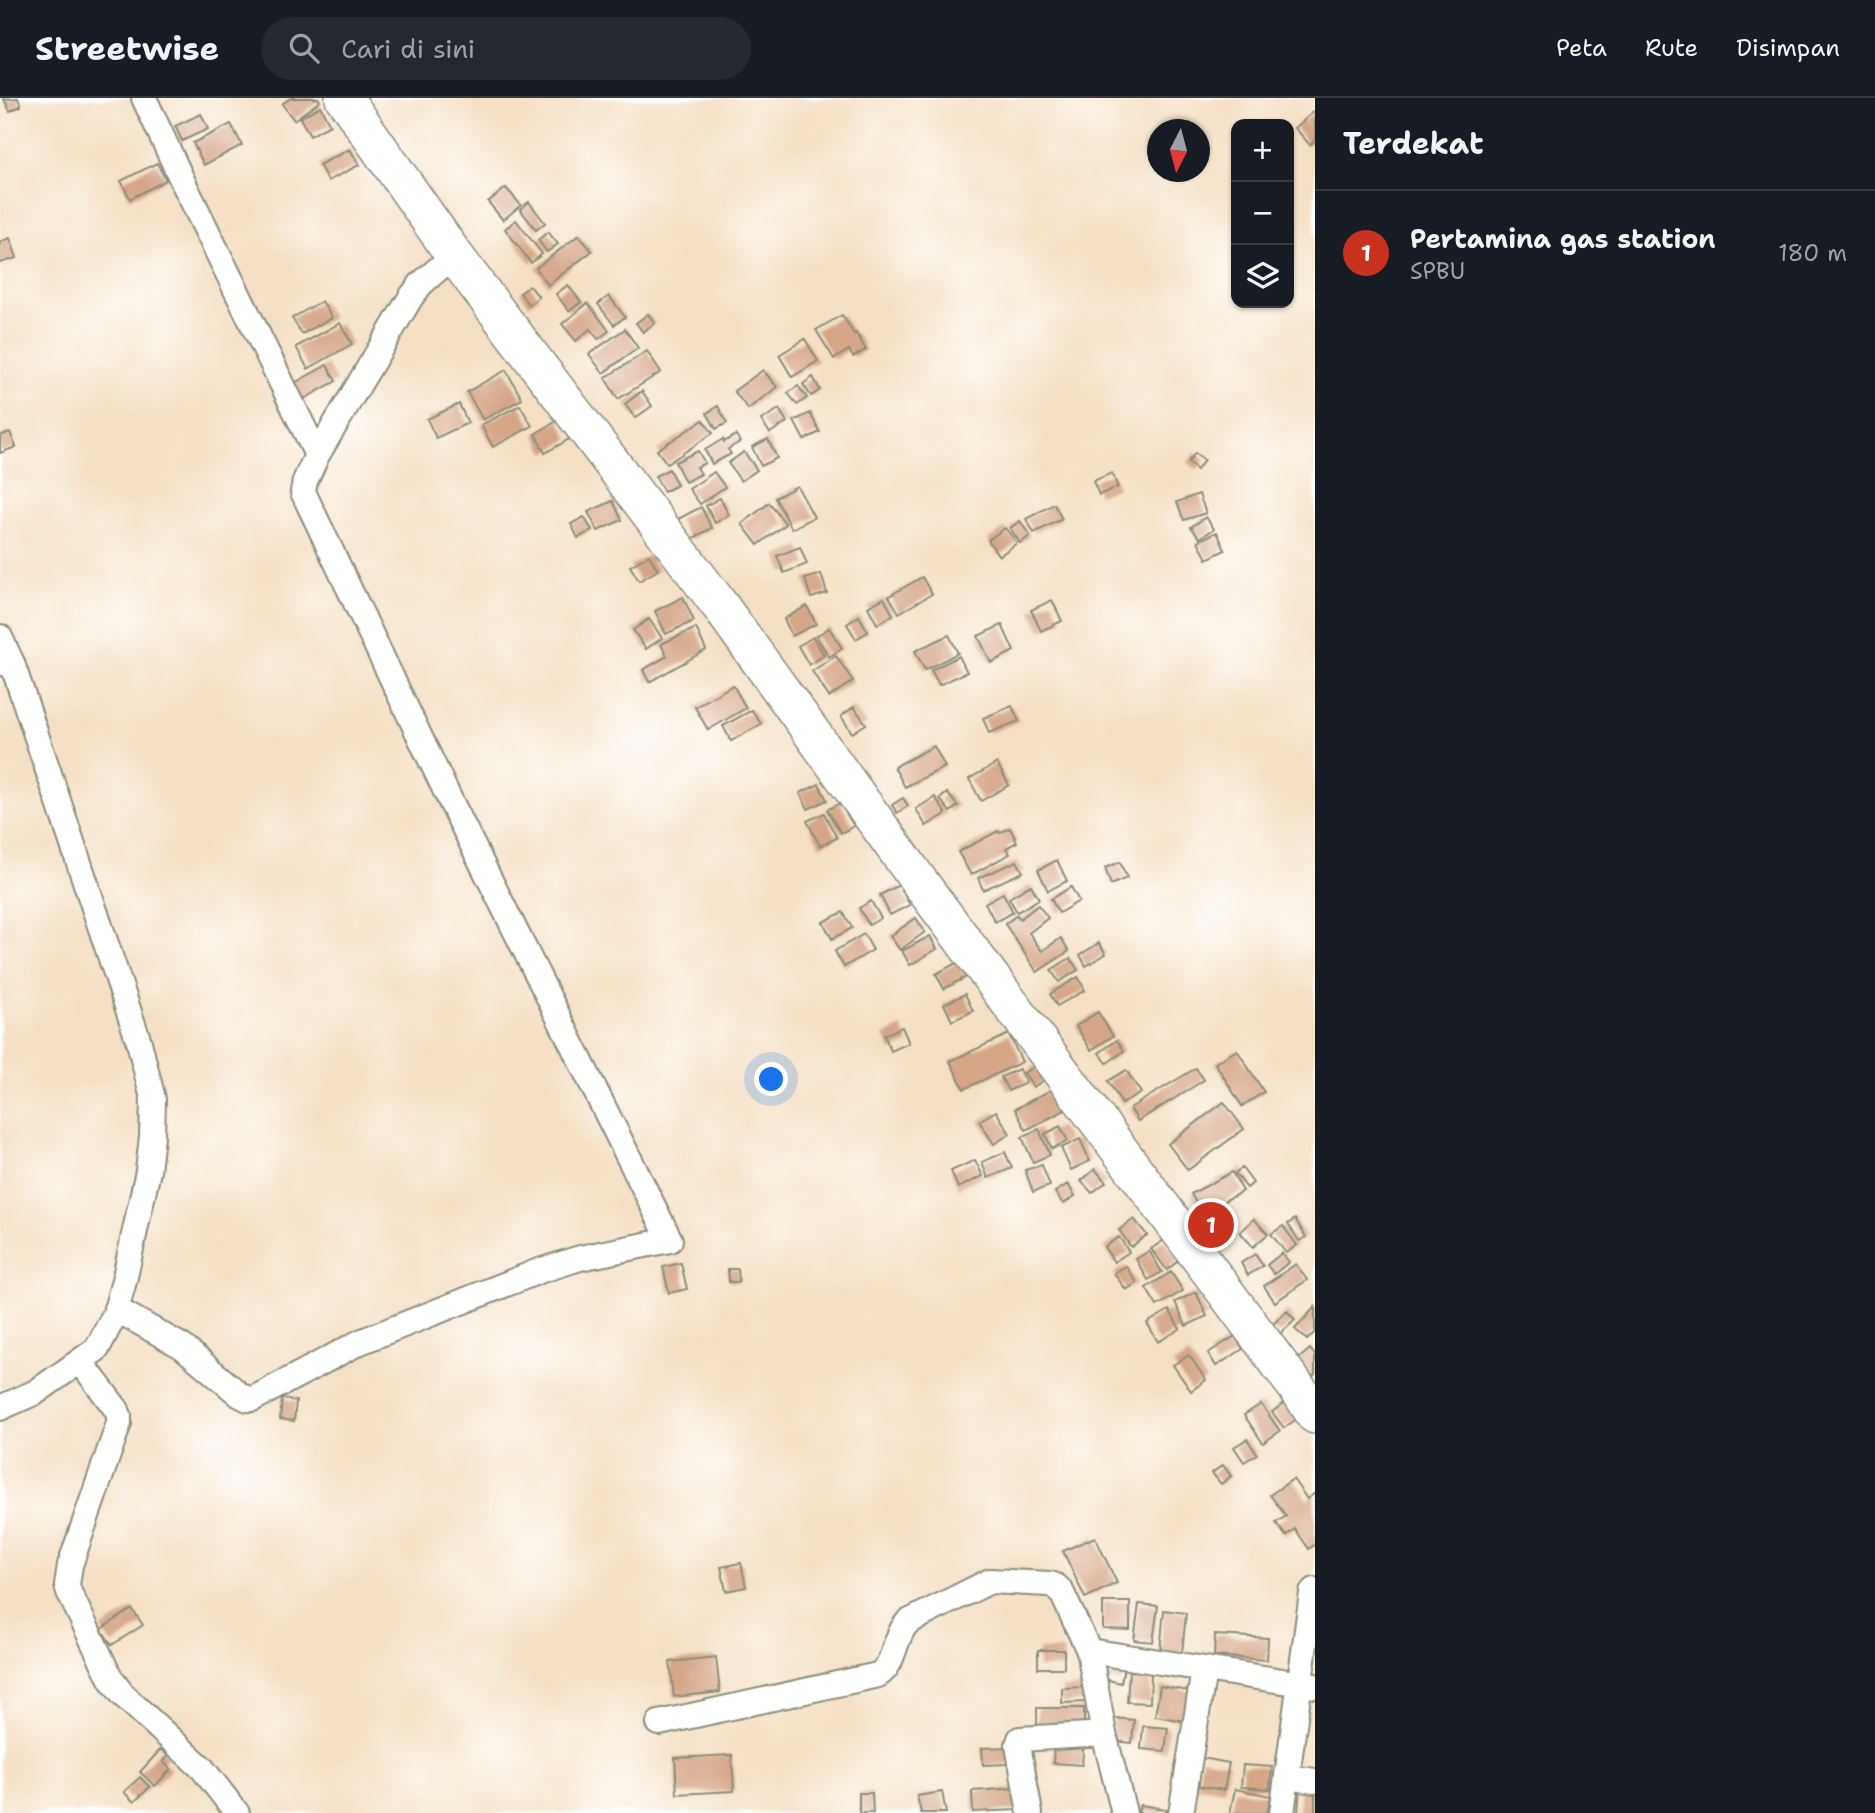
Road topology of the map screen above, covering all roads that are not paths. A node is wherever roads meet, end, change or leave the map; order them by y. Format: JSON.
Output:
{"nodes":[{"id":1,"x":144,"y":98,"type":"edge"},
{"id":2,"x":344,"y":98,"type":"edge"},
{"id":3,"x":454,"y":255,"type":"junction"},
{"id":4,"x":317,"y":455,"type":"junction"},
{"id":5,"x":0,"y":637,"type":"edge"},
{"id":6,"x":6,"y":663,"type":"edge"},
{"id":7,"x":116,"y":1309,"type":"junction"},
{"id":8,"x":80,"y":1361,"type":"junction"},
{"id":9,"x":1311,"y":1398,"type":"edge"},
{"id":10,"x":0,"y":1408,"type":"edge"},
{"id":11,"x":1315,"y":1590,"type":"edge"},
{"id":12,"x":1089,"y":1651,"type":"junction"},
{"id":13,"x":1204,"y":1670,"type":"junction"},
{"id":14,"x":1308,"y":1685,"type":"edge"},
{"id":15,"x":659,"y":1723,"type":"dead end"},
{"id":16,"x":1104,"y":1734,"type":"junction"},
{"id":17,"x":1287,"y":1777,"type":"junction"},
{"id":18,"x":1315,"y":1781,"type":"edge"},
{"id":19,"x":237,"y":1813,"type":"edge"},
{"id":20,"x":1030,"y":1813,"type":"edge"},
{"id":21,"x":1124,"y":1813,"type":"edge"},
{"id":22,"x":1181,"y":1813,"type":"edge"},
{"id":23,"x":1282,"y":1813,"type":"edge"}],
"edges":[{"from":1,"to":4,"type":"street"},
{"from":2,"to":3,"type":"highway"},
{"from":3,"to":4,"type":"street"},
{"from":3,"to":9,"type":"highway"},
{"from":4,"to":7,"type":"street"},
{"from":5,"to":6,"type":"street"},
{"from":6,"to":7,"type":"street"},
{"from":7,"to":8,"type":"street"},
{"from":8,"to":10,"type":"street"},
{"from":8,"to":19,"type":"street"},
{"from":11,"to":14,"type":"street"},
{"from":12,"to":13,"type":"street"},
{"from":12,"to":15,"type":"street"},
{"from":12,"to":16,"type":"street"},
{"from":13,"to":14,"type":"street"},
{"from":13,"to":22,"type":"street"},
{"from":14,"to":17,"type":"street"},
{"from":16,"to":20,"type":"street"},
{"from":16,"to":21,"type":"street"},
{"from":17,"to":18,"type":"street"},
{"from":17,"to":23,"type":"street"}]}
